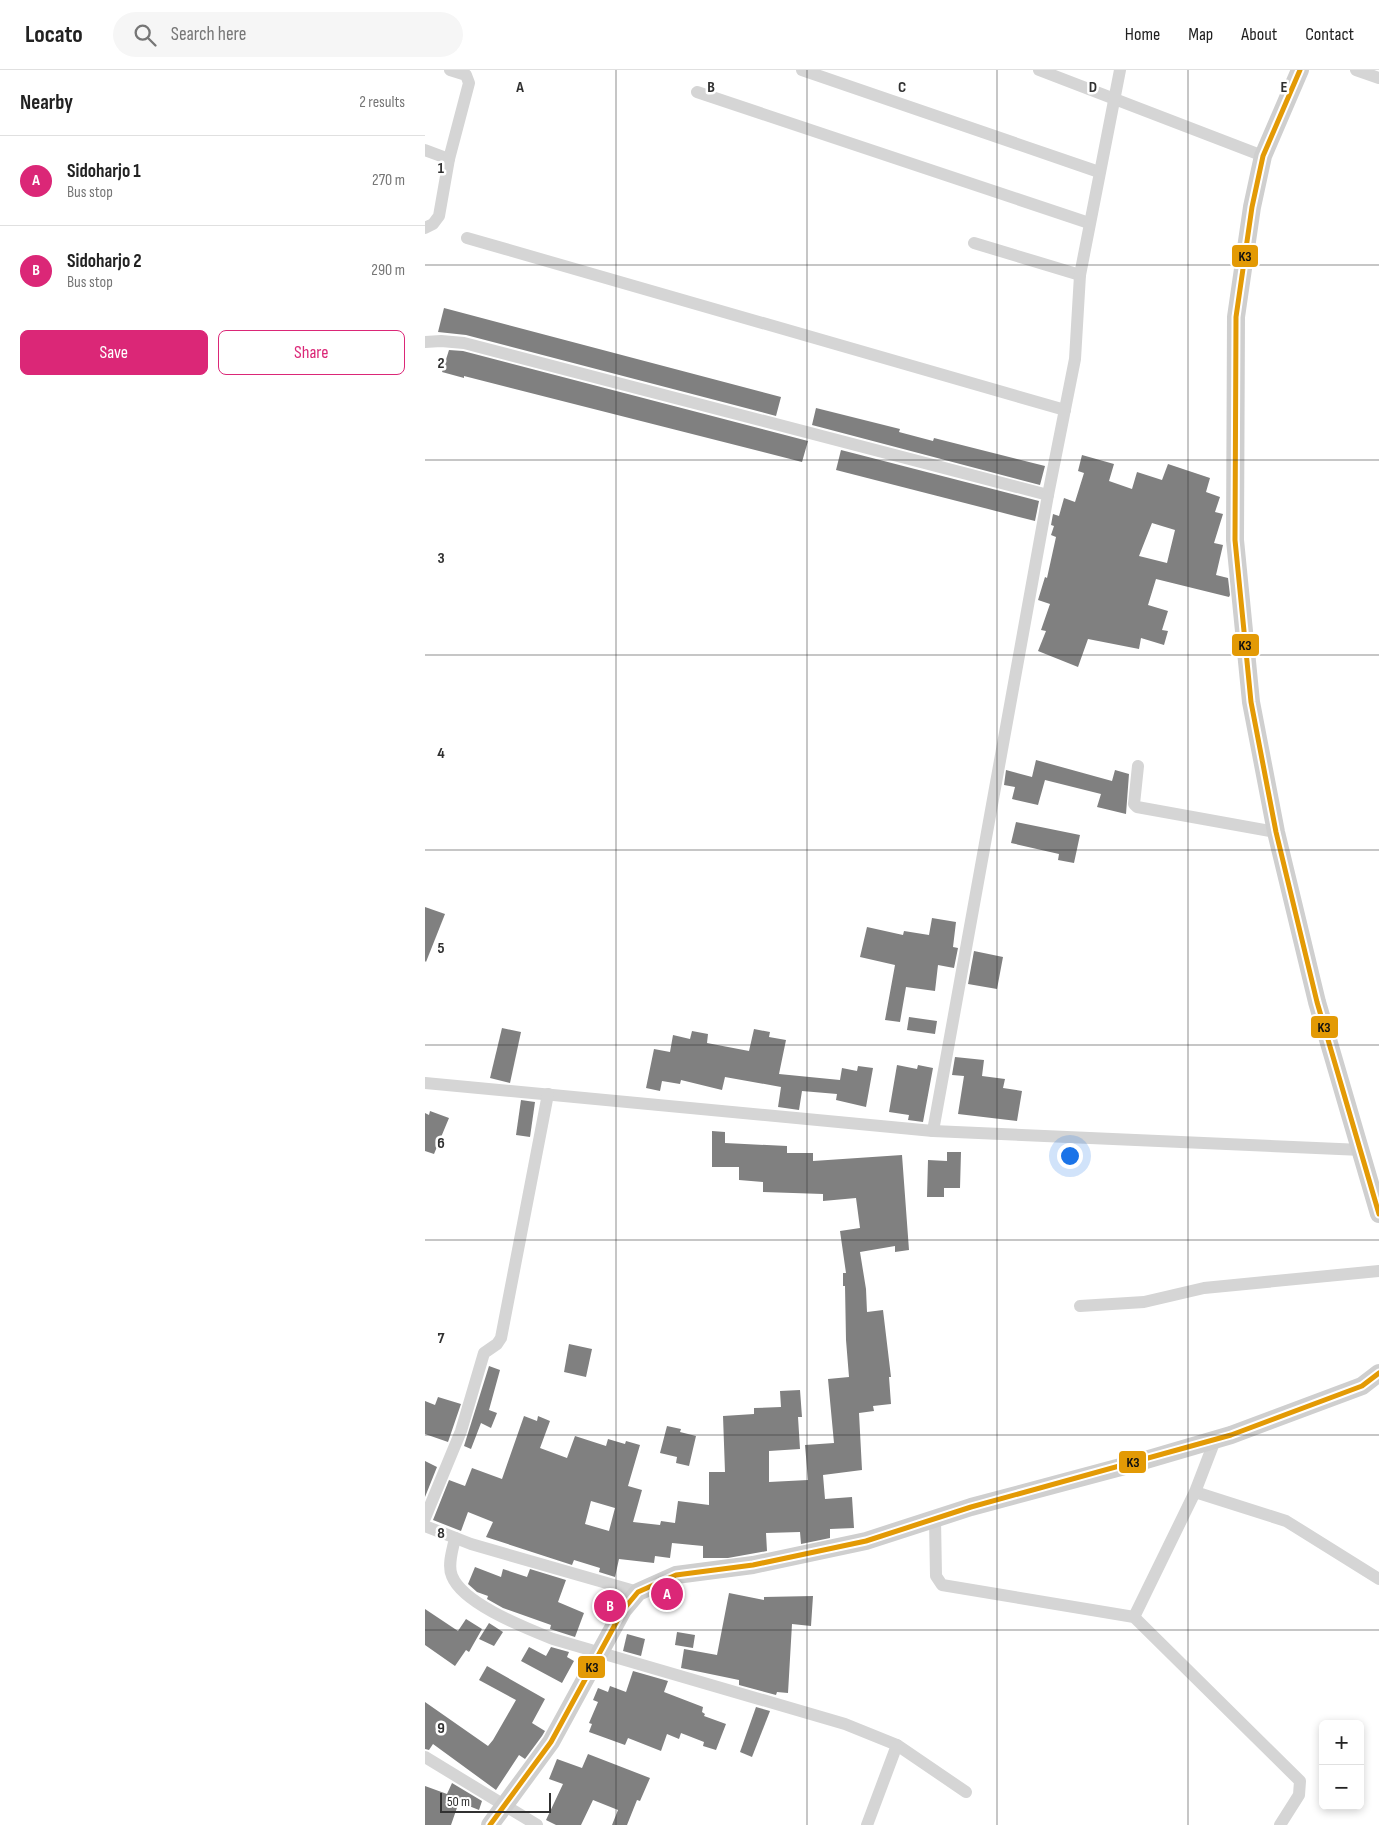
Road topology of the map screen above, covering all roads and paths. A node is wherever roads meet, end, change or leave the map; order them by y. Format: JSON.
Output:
{"nodes":[{"id":1,"x":450,"y":70,"type":"edge"},
{"id":2,"x":802,"y":70,"type":"edge"},
{"id":3,"x":1039,"y":70,"type":"edge"},
{"id":4,"x":1120,"y":70,"type":"edge"},
{"id":5,"x":1300,"y":70,"type":"edge"},
{"id":6,"x":1356,"y":70,"type":"edge"},
{"id":7,"x":1379,"y":78,"type":"edge"},
{"id":8,"x":697,"y":92,"type":"dead end"},
{"id":9,"x":1113,"y":98,"type":"junction"},
{"id":10,"x":425,"y":150,"type":"edge"},
{"id":11,"x":1263,"y":156,"type":"junction"},
{"id":12,"x":449,"y":159,"type":"junction"},
{"id":13,"x":1099,"y":172,"type":"junction"},
{"id":14,"x":1089,"y":223,"type":"junction"},
{"id":15,"x":425,"y":228,"type":"edge"},
{"id":16,"x":467,"y":238,"type":"dead end"},
{"id":17,"x":974,"y":243,"type":"dead end"},
{"id":18,"x":1080,"y":275,"type":"junction"},
{"id":19,"x":425,"y":342,"type":"edge"},
{"id":20,"x":1065,"y":410,"type":"junction"},
{"id":21,"x":1048,"y":495,"type":"junction"},
{"id":22,"x":1138,"y":766,"type":"dead end"},
{"id":23,"x":1276,"y":832,"type":"junction"},
{"id":24,"x":425,"y":1083,"type":"edge"},
{"id":25,"x":548,"y":1094,"type":"junction"},
{"id":26,"x":933,"y":1130,"type":"junction"},
{"id":27,"x":1362,"y":1150,"type":"junction"},
{"id":28,"x":1379,"y":1214,"type":"edge"},
{"id":29,"x":1379,"y":1270,"type":"edge"},
{"id":30,"x":1080,"y":1306,"type":"dead end"},
{"id":31,"x":1379,"y":1373,"type":"edge"},
{"id":32,"x":1215,"y":1440,"type":"junction"},
{"id":33,"x":1195,"y":1492,"type":"junction"},
{"id":34,"x":425,"y":1518,"type":"edge"},
{"id":35,"x":935,"y":1519,"type":"junction"},
{"id":36,"x":425,"y":1526,"type":"edge"},
{"id":37,"x":455,"y":1538,"type":"junction"},
{"id":38,"x":1379,"y":1579,"type":"edge"},
{"id":39,"x":638,"y":1592,"type":"junction"},
{"id":40,"x":1134,"y":1617,"type":"junction"},
{"id":41,"x":600,"y":1652,"type":"junction"},
{"id":42,"x":897,"y":1745,"type":"junction"},
{"id":43,"x":425,"y":1757,"type":"edge"},
{"id":44,"x":966,"y":1792,"type":"dead end"},
{"id":45,"x":505,"y":1807,"type":"junction"},
{"id":46,"x":490,"y":1825,"type":"edge"},
{"id":47,"x":537,"y":1825,"type":"edge"},
{"id":48,"x":867,"y":1825,"type":"edge"},
{"id":49,"x":1280,"y":1825,"type":"edge"}],
"edges":[{"from":1,"to":12,"type":"street"},
{"from":2,"to":13,"type":"street"},
{"from":3,"to":9,"type":"street"},
{"from":4,"to":9,"type":"street"},
{"from":5,"to":11,"type":"main road"},
{"from":6,"to":7,"type":"street"},
{"from":8,"to":14,"type":"street"},
{"from":9,"to":11,"type":"street"},
{"from":9,"to":13,"type":"street"},
{"from":10,"to":12,"type":"street"},
{"from":11,"to":23,"type":"main road"},
{"from":12,"to":15,"type":"street"},
{"from":13,"to":14,"type":"street"},
{"from":14,"to":18,"type":"street"},
{"from":16,"to":20,"type":"street"},
{"from":17,"to":18,"type":"street"},
{"from":18,"to":20,"type":"street"},
{"from":19,"to":21,"type":"street"},
{"from":20,"to":21,"type":"street"},
{"from":21,"to":26,"type":"street"},
{"from":22,"to":23,"type":"street"},
{"from":23,"to":27,"type":"main road"},
{"from":24,"to":25,"type":"street"},
{"from":25,"to":26,"type":"street"},
{"from":25,"to":34,"type":"street"},
{"from":26,"to":27,"type":"street"},
{"from":27,"to":28,"type":"main road"},
{"from":29,"to":30,"type":"street"},
{"from":31,"to":32,"type":"main road"},
{"from":32,"to":33,"type":"street"},
{"from":32,"to":35,"type":"main road"},
{"from":33,"to":38,"type":"street"},
{"from":33,"to":40,"type":"street"},
{"from":35,"to":39,"type":"main road"},
{"from":35,"to":40,"type":"street"},
{"from":36,"to":37,"type":"street"},
{"from":37,"to":39,"type":"street"},
{"from":37,"to":41,"type":"street"},
{"from":39,"to":41,"type":"main road"},
{"from":40,"to":49,"type":"street"},
{"from":41,"to":42,"type":"street"},
{"from":41,"to":45,"type":"main road"},
{"from":42,"to":44,"type":"street"},
{"from":42,"to":48,"type":"street"},
{"from":43,"to":45,"type":"street"},
{"from":45,"to":46,"type":"main road"},
{"from":45,"to":47,"type":"street"}]}
